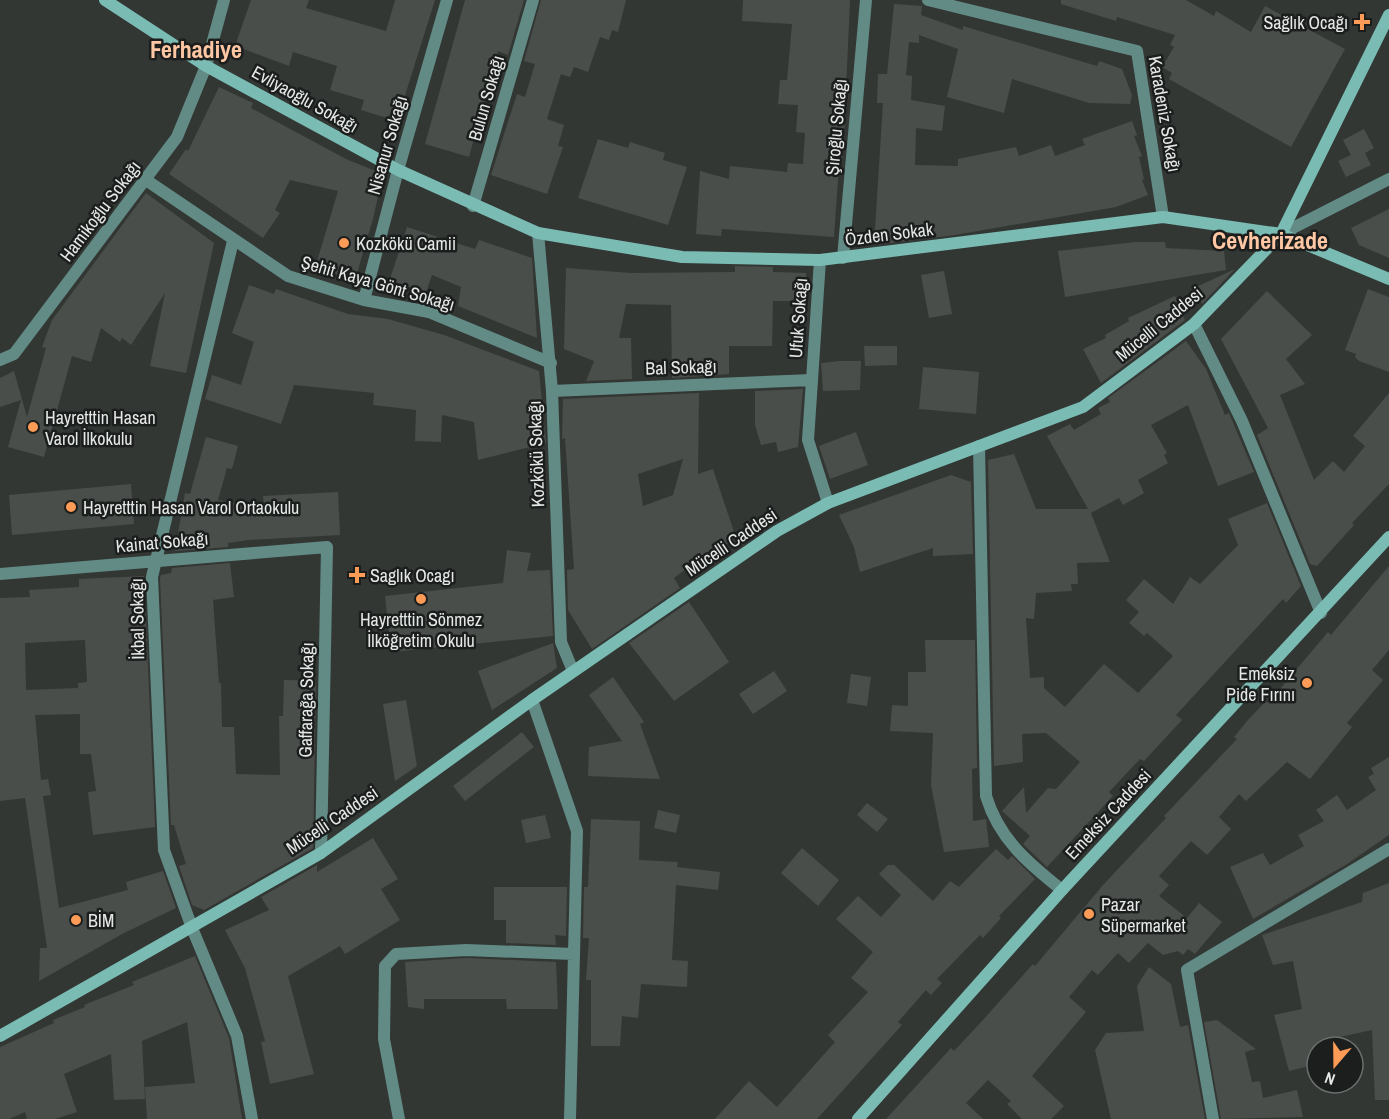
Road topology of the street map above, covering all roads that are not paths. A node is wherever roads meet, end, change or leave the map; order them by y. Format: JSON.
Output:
{"nodes":[{"id":1,"x":105,"y":0,"type":"edge"},
{"id":2,"x":224,"y":0,"type":"edge"},
{"id":3,"x":447,"y":0,"type":"edge"},
{"id":4,"x":533,"y":0,"type":"edge"},
{"id":5,"x":866,"y":0,"type":"edge"},
{"id":6,"x":928,"y":0,"type":"edge"},
{"id":7,"x":1389,"y":15,"type":"edge"},
{"id":8,"x":206,"y":66,"type":"junction"},
{"id":9,"x":398,"y":170,"type":"junction"},
{"id":10,"x":1389,"y":179,"type":"edge"},
{"id":11,"x":146,"y":180,"type":"junction"},
{"id":12,"x":473,"y":206,"type":"junction"},
{"id":13,"x":1163,"y":217,"type":"junction"},
{"id":14,"x":538,"y":233,"type":"junction"},
{"id":15,"x":1281,"y":234,"type":"junction"},
{"id":16,"x":233,"y":241,"type":"junction"},
{"id":17,"x":843,"y":258,"type":"junction"},
{"id":18,"x":820,"y":260,"type":"junction"},
{"id":19,"x":1389,"y":279,"type":"edge"},
{"id":20,"x":364,"y":300,"type":"junction"},
{"id":21,"x":1194,"y":324,"type":"junction"},
{"id":22,"x":0,"y":360,"type":"edge"},
{"id":23,"x":550,"y":363,"type":"junction"},
{"id":24,"x":812,"y":380,"type":"junction"},
{"id":25,"x":552,"y":391,"type":"junction"},
{"id":26,"x":979,"y":446,"type":"junction"},
{"id":27,"x":828,"y":503,"type":"junction"},
{"id":28,"x":1389,"y":537,"type":"edge"},
{"id":29,"x":327,"y":547,"type":"joint"},
{"id":30,"x":156,"y":560,"type":"junction"},
{"id":31,"x":0,"y":574,"type":"edge"},
{"id":32,"x":1321,"y":613,"type":"junction"},
{"id":33,"x":573,"y":672,"type":"junction"},
{"id":34,"x":532,"y":700,"type":"junction"},
{"id":35,"x":1389,"y":849,"type":"edge"},
{"id":36,"x":321,"y":853,"type":"junction"},
{"id":37,"x":1062,"y":890,"type":"junction"},
{"id":38,"x":192,"y":928,"type":"junction"},
{"id":39,"x":574,"y":954,"type":"junction"},
{"id":40,"x":0,"y":1036,"type":"edge"},
{"id":41,"x":252,"y":1119,"type":"edge"},
{"id":42,"x":399,"y":1119,"type":"edge"},
{"id":43,"x":570,"y":1119,"type":"edge"},
{"id":44,"x":858,"y":1119,"type":"edge"},
{"id":45,"x":1213,"y":1119,"type":"edge"}],
"edges":[{"from":1,"to":8,"type":"main road","name":"Evliyaoğlu Sokağı"},
{"from":2,"to":8,"type":"street","name":"Hamikoğlu Sokağı"},
{"from":3,"to":9,"type":"street","name":"Nisanur Sokağı"},
{"from":4,"to":12,"type":"street","name":"Bulun Sokağı"},
{"from":5,"to":17,"type":"street","name":"Şiroğlu Sokağı"},
{"from":6,"to":13,"type":"street","name":"Karadeniz Sokağı"},
{"from":7,"to":15,"type":"main road","name":"Mücelli Caddesi"},
{"from":8,"to":9,"type":"main road","name":"Evliyaoğlu Sokağı"},
{"from":8,"to":11,"type":"street","name":"Hamikoğlu Sokağı"},
{"from":9,"to":12,"type":"main road","name":"Özden Sokak"},
{"from":9,"to":20,"type":"street","name":"Nisanur Sokağı"},
{"from":10,"to":15,"type":"street"},
{"from":11,"to":16,"type":"street","name":"Şehit Kaya Gönt Sokağı"},
{"from":11,"to":22,"type":"street","name":"Hamikoğlu Sokağı"},
{"from":12,"to":14,"type":"main road","name":"Özden Sokak"},
{"from":13,"to":15,"type":"main road","name":"Özden Sokak"},
{"from":13,"to":17,"type":"main road","name":"Özden Sokak"},
{"from":14,"to":18,"type":"main road","name":"Özden Sokak"},
{"from":14,"to":23,"type":"street","name":"Kozkökü Sokağı"},
{"from":15,"to":19,"type":"main road","name":"Özden Sokak"},
{"from":15,"to":21,"type":"main road","name":"Mücelli Caddesi"},
{"from":16,"to":20,"type":"street","name":"Şehit Kaya Gönt Sokağı"},
{"from":16,"to":30,"type":"street","name":"İkbal Sokağı"},
{"from":17,"to":18,"type":"main road","name":"Özden Sokak"},
{"from":18,"to":24,"type":"street","name":"Ufuk Sokağı"},
{"from":20,"to":23,"type":"street","name":"Şehit Kaya Gönt Sokağı"},
{"from":21,"to":26,"type":"main road","name":"Mücelli Caddesi"},
{"from":21,"to":32,"type":"street"},
{"from":23,"to":25,"type":"street","name":"Kozkökü Sokağı"},
{"from":24,"to":25,"type":"street","name":"Bal Sokağı"},
{"from":24,"to":27,"type":"street","name":"Ufuk Sokağı"},
{"from":25,"to":33,"type":"street","name":"Kozkökü Sokağı"},
{"from":26,"to":27,"type":"main road","name":"Mücelli Caddesi"},
{"from":26,"to":37,"type":"street"},
{"from":27,"to":33,"type":"main road","name":"Mücelli Caddesi"},
{"from":28,"to":32,"type":"main road","name":"Emeksiz Caddesi"},
{"from":29,"to":30,"type":"street","name":"Kainat Sokağı"},
{"from":29,"to":36,"type":"street","name":"Gaffarağa Sokağı"},
{"from":30,"to":31,"type":"street","name":"Kainat Sokağı"},
{"from":30,"to":38,"type":"street","name":"İkbal Sokağı"},
{"from":32,"to":37,"type":"main road","name":"Emeksiz Caddesi"},
{"from":33,"to":34,"type":"main road","name":"Mücelli Caddesi"},
{"from":34,"to":36,"type":"main road","name":"Mücelli Caddesi"},
{"from":34,"to":39,"type":"street"},
{"from":35,"to":45,"type":"street"},
{"from":36,"to":38,"type":"main road","name":"Mücelli Caddesi"},
{"from":37,"to":44,"type":"main road","name":"Emeksiz Caddesi"},
{"from":38,"to":40,"type":"main road","name":"Mücelli Caddesi"},
{"from":38,"to":41,"type":"street","name":"İkbal Sokağı"},
{"from":39,"to":42,"type":"street"},
{"from":39,"to":43,"type":"street"}]}
